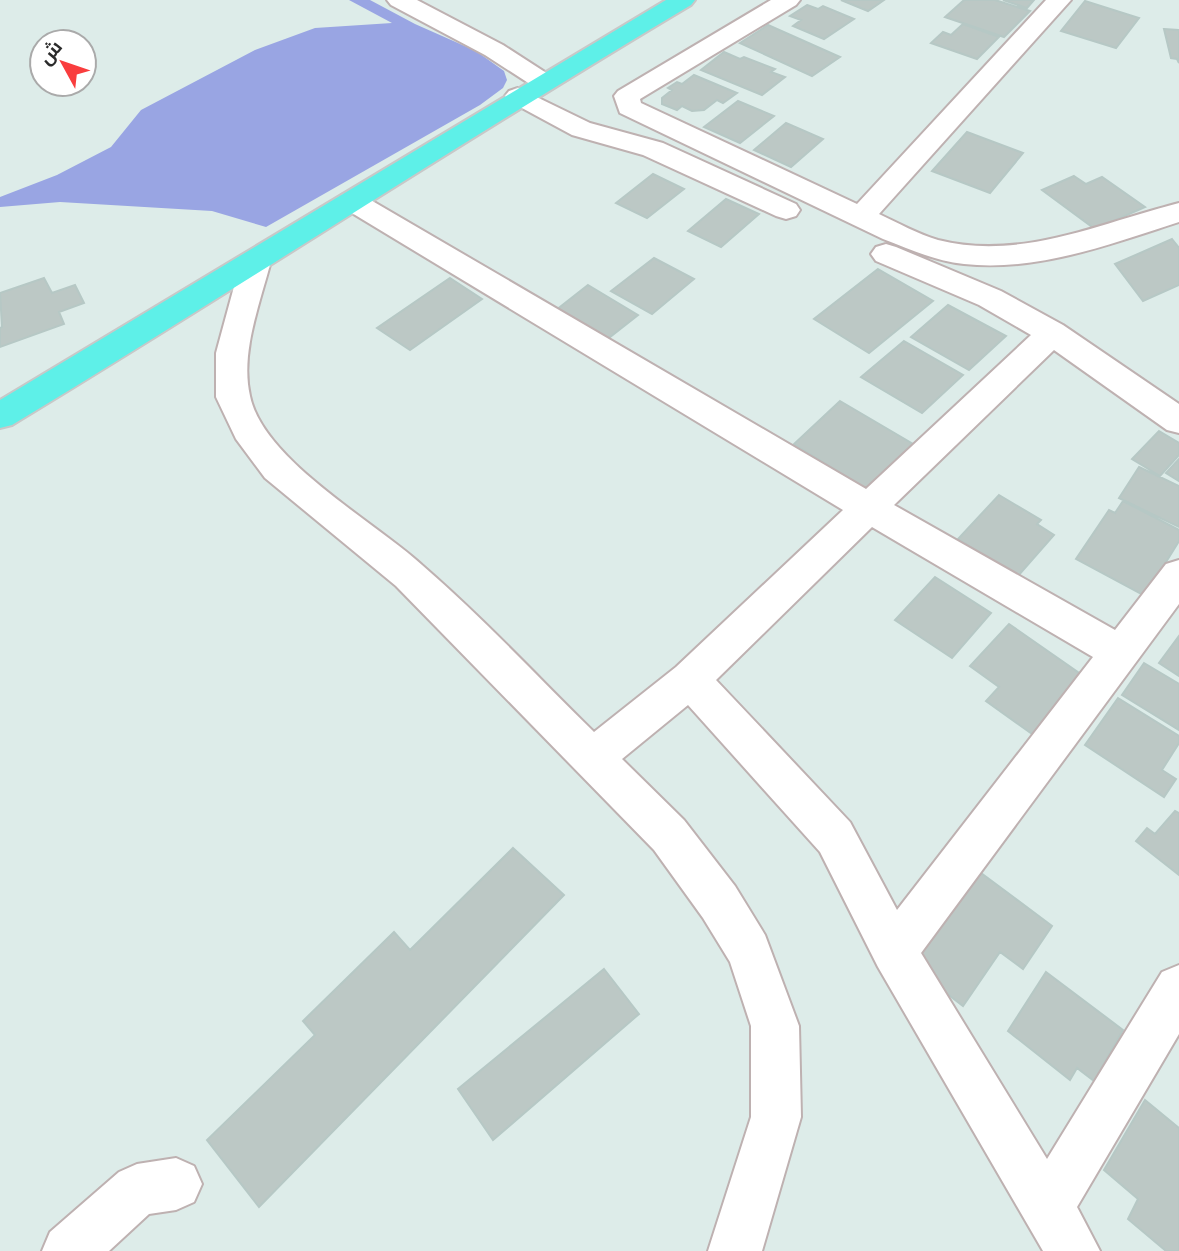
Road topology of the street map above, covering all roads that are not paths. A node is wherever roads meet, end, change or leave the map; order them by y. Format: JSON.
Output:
{"nodes":[{"id":1,"x":399,"y":0,"type":"edge"},
{"id":2,"x":683,"y":0,"type":"edge"},
{"id":3,"x":788,"y":0,"type":"edge"},
{"id":4,"x":1059,"y":0,"type":"edge"},
{"id":5,"x":530,"y":89,"type":"junction"},
{"id":6,"x":352,"y":201,"type":"junction"},
{"id":7,"x":1179,"y":212,"type":"edge"},
{"id":8,"x":862,"y":216,"type":"junction"},
{"id":9,"x":256,"y":261,"type":"junction"},
{"id":10,"x":1052,"y":333,"type":"junction"},
{"id":11,"x":0,"y":416,"type":"edge"},
{"id":12,"x":1179,"y":421,"type":"edge"},
{"id":13,"x":869,"y":508,"type":"junction"},
{"id":14,"x":1179,"y":575,"type":"edge"},
{"id":15,"x":1120,"y":653,"type":"junction"},
{"id":16,"x":690,"y":679,"type":"junction"},
{"id":17,"x":592,"y":758,"type":"junction"},
{"id":18,"x":894,"y":951,"type":"junction"},
{"id":19,"x":1179,"y":989,"type":"edge"},
{"id":20,"x":176,"y":1184,"type":"dead end"},
{"id":21,"x":1047,"y":1207,"type":"junction"},
{"id":22,"x":69,"y":1251,"type":"edge"},
{"id":23,"x":736,"y":1251,"type":"edge"},
{"id":24,"x":1073,"y":1251,"type":"edge"}],
"edges":[{"from":1,"to":5,"type":"street"},
{"from":2,"to":5,"type":"main road"},
{"from":3,"to":8,"type":"street"},
{"from":4,"to":8,"type":"street"},
{"from":5,"to":6,"type":"main road"},
{"from":5,"to":10,"type":"street"},
{"from":6,"to":9,"type":"main road"},
{"from":6,"to":13,"type":"street"},
{"from":7,"to":8,"type":"street"},
{"from":9,"to":11,"type":"main road"},
{"from":9,"to":17,"type":"street"},
{"from":10,"to":12,"type":"street"},
{"from":10,"to":13,"type":"street"},
{"from":13,"to":15,"type":"street"},
{"from":13,"to":16,"type":"street"},
{"from":14,"to":15,"type":"street"},
{"from":15,"to":18,"type":"street"},
{"from":16,"to":17,"type":"street"},
{"from":16,"to":18,"type":"street"},
{"from":17,"to":23,"type":"street"},
{"from":18,"to":21,"type":"street"},
{"from":19,"to":21,"type":"street"},
{"from":20,"to":22,"type":"street"},
{"from":21,"to":24,"type":"street"}]}
